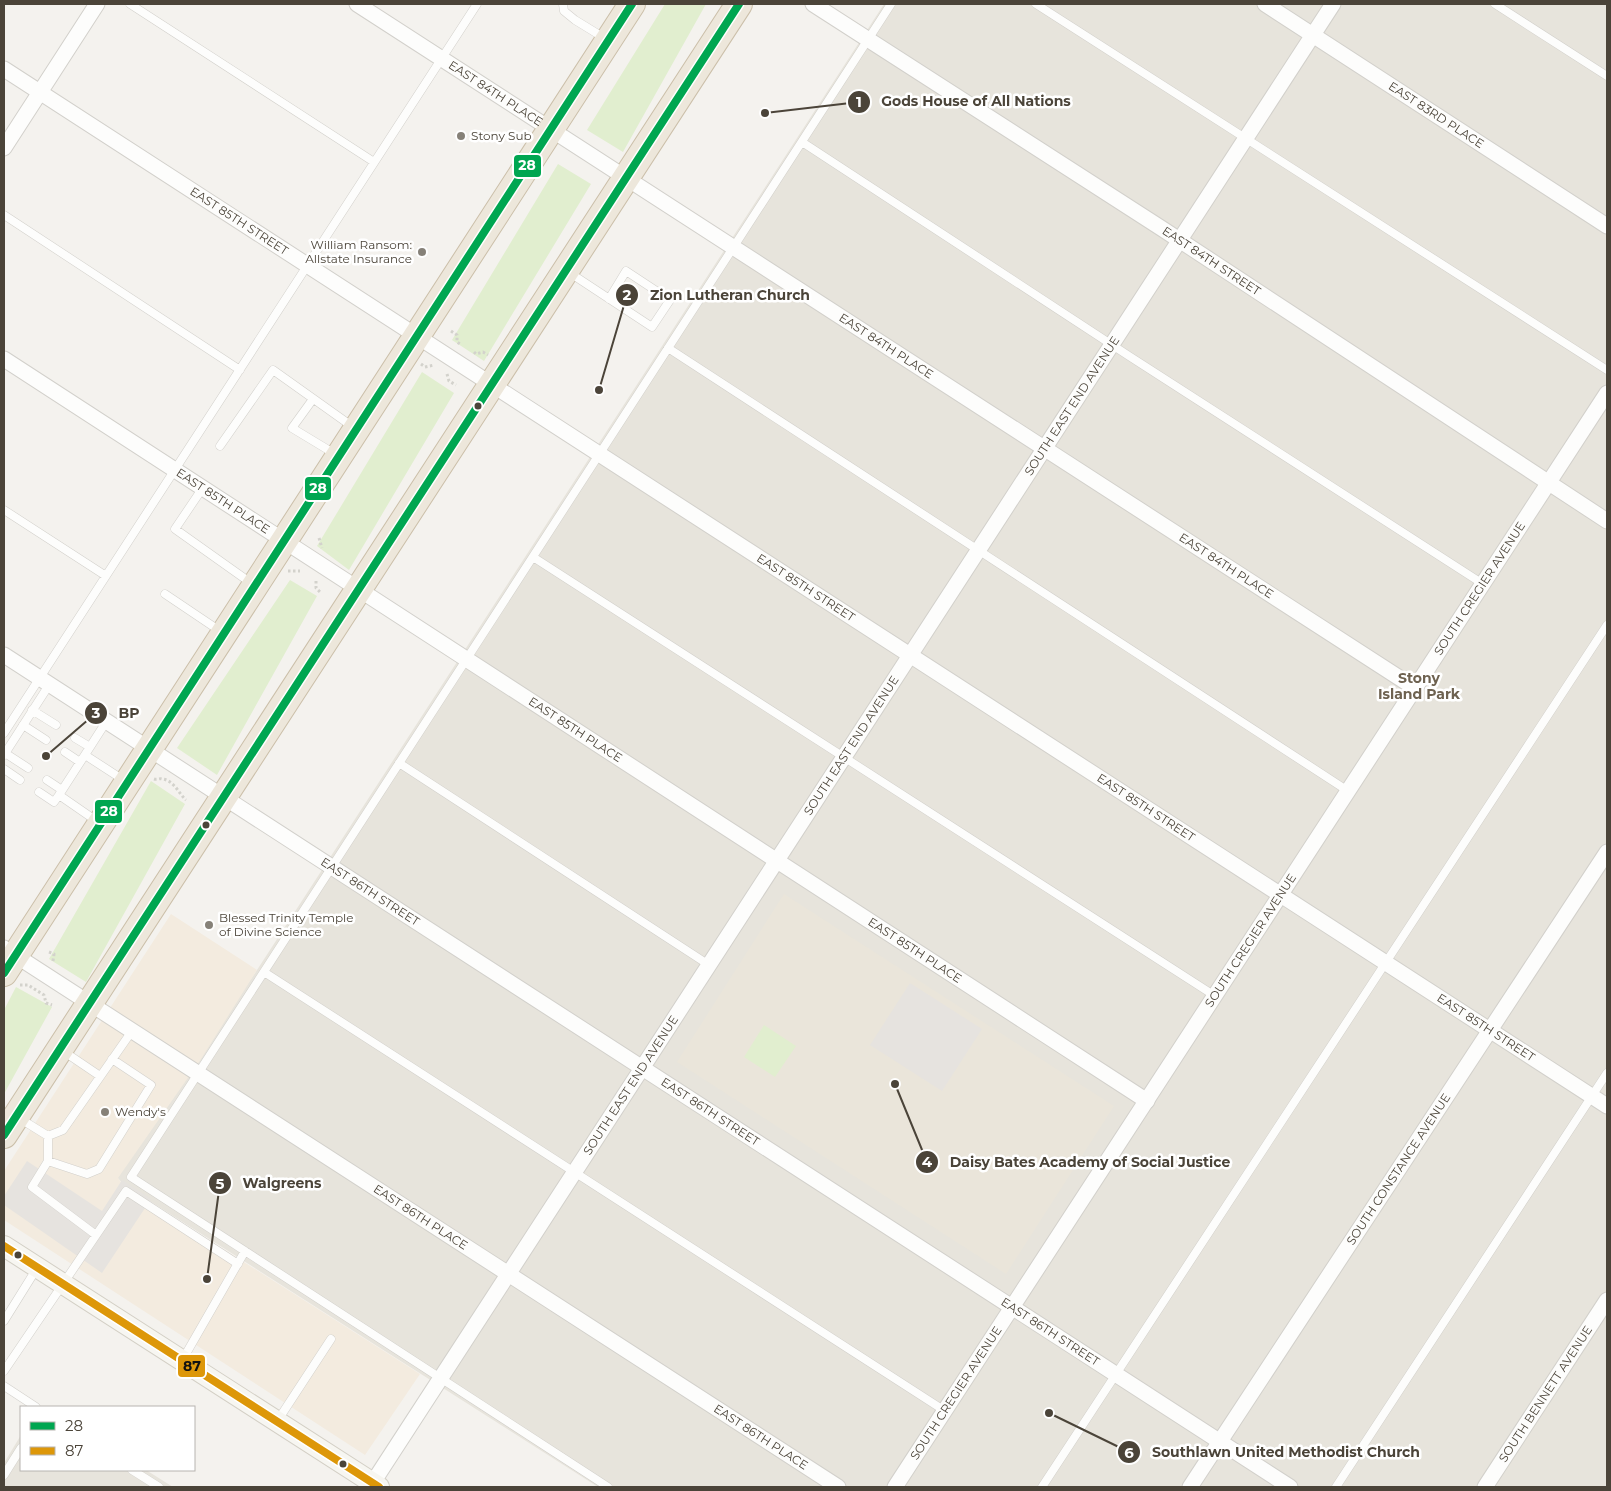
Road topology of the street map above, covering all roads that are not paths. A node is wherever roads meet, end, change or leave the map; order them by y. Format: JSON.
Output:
{"nodes":[{"id":1,"x":97,"y":4,"type":"edge"},
{"id":2,"x":130,"y":4,"type":"edge"},
{"id":3,"x":357,"y":4,"type":"edge"},
{"id":4,"x":477,"y":4,"type":"edge"},
{"id":5,"x":563,"y":4,"type":"edge"},
{"id":6,"x":632,"y":4,"type":"edge"},
{"id":7,"x":739,"y":4,"type":"edge"},
{"id":8,"x":813,"y":4,"type":"edge"},
{"id":9,"x":892,"y":4,"type":"edge"},
{"id":10,"x":1036,"y":4,"type":"edge"},
{"id":11,"x":1265,"y":4,"type":"edge"},
{"id":12,"x":1333,"y":4,"type":"edge"},
{"id":13,"x":1495,"y":4,"type":"edge"},
{"id":14,"x":1313,"y":35,"type":"junction"},
{"id":15,"x":868,"y":40,"type":"junction"},
{"id":16,"x":608,"y":41,"type":"junction"},
{"id":17,"x":442,"y":58,"type":"junction"},
{"id":18,"x":4,"y":69,"type":"edge"},
{"id":19,"x":1607,"y":76,"type":"edge"},
{"id":20,"x":40,"y":92,"type":"junction"},
{"id":21,"x":550,"y":128,"type":"junction"},
{"id":22,"x":1247,"y":138,"type":"junction"},
{"id":23,"x":802,"y":142,"type":"junction"},
{"id":24,"x":4,"y":148,"type":"edge"},
{"id":25,"x":374,"y":162,"type":"junction"},
{"id":26,"x":627,"y":178,"type":"junction"},
{"id":27,"x":4,"y":215,"type":"edge"},
{"id":28,"x":1607,"y":226,"type":"edge"},
{"id":29,"x":1180,"y":241,"type":"junction"},
{"id":30,"x":733,"y":248,"type":"junction"},
{"id":31,"x":308,"y":264,"type":"junction"},
{"id":32,"x":566,"y":271,"type":"junction"},
{"id":33,"x":608,"y":298,"type":"junction"},
{"id":34,"x":418,"y":336,"type":"junction"},
{"id":35,"x":1112,"y":346,"type":"junction"},
{"id":36,"x":668,"y":348,"type":"junction"},
{"id":37,"x":4,"y":359,"type":"edge"},
{"id":38,"x":240,"y":370,"type":"junction"},
{"id":39,"x":1607,"y":370,"type":"edge"},
{"id":40,"x":492,"y":384,"type":"junction"},
{"id":41,"x":1607,"y":393,"type":"edge"},
{"id":42,"x":313,"y":399,"type":"junction"},
{"id":43,"x":357,"y":429,"type":"junction"},
{"id":44,"x":220,"y":446,"type":"dead end"},
{"id":45,"x":1044,"y":447,"type":"junction"},
{"id":46,"x":600,"y":454,"type":"junction"},
{"id":47,"x":339,"y":456,"type":"junction"},
{"id":48,"x":174,"y":471,"type":"junction"},
{"id":49,"x":1548,"y":483,"type":"junction"},
{"id":50,"x":202,"y":488,"type":"junction"},
{"id":51,"x":4,"y":510,"type":"edge"},
{"id":52,"x":1607,"y":522,"type":"edge"},
{"id":53,"x":283,"y":542,"type":"junction"},
{"id":54,"x":978,"y":550,"type":"junction"},
{"id":55,"x":533,"y":557,"type":"junction"},
{"id":56,"x":106,"y":576,"type":"junction"},
{"id":57,"x":1483,"y":584,"type":"junction"},
{"id":58,"x":255,"y":585,"type":"junction"},
{"id":59,"x":358,"y":590,"type":"junction"},
{"id":60,"x":165,"y":594,"type":"dead end"},
{"id":61,"x":1607,"y":624,"type":"edge"},
{"id":62,"x":224,"y":633,"type":"junction"},
{"id":63,"x":4,"y":655,"type":"edge"},
{"id":64,"x":909,"y":656,"type":"junction"},
{"id":65,"x":466,"y":660,"type":"junction"},
{"id":66,"x":44,"y":682,"type":"junction"},
{"id":67,"x":1415,"y":688,"type":"junction"},
{"id":68,"x":32,"y":710,"type":"junction"},
{"id":69,"x":106,"y":722,"type":"junction"},
{"id":70,"x":23,"y":725,"type":"junction"},
{"id":71,"x":56,"y":725,"type":"dead end"},
{"id":72,"x":4,"y":734,"type":"edge"},
{"id":73,"x":75,"y":738,"type":"dead end"},
{"id":74,"x":46,"y":740,"type":"dead end"},
{"id":75,"x":90,"y":747,"type":"junction"},
{"id":76,"x":148,"y":749,"type":"junction"},
{"id":77,"x":65,"y":752,"type":"dead end"},
{"id":78,"x":4,"y":754,"type":"edge"},
{"id":79,"x":843,"y":757,"type":"junction"},
{"id":80,"x":82,"y":759,"type":"junction"},
{"id":81,"x":400,"y":763,"type":"junction"},
{"id":82,"x":28,"y":768,"type":"dead end"},
{"id":83,"x":4,"y":769,"type":"edge"},
{"id":84,"x":20,"y":780,"type":"dead end"},
{"id":85,"x":47,"y":780,"type":"dead end"},
{"id":86,"x":139,"y":780,"type":"junction"},
{"id":87,"x":1348,"y":791,"type":"junction"},
{"id":88,"x":39,"y":792,"type":"dead end"},
{"id":89,"x":60,"y":793,"type":"junction"},
{"id":90,"x":224,"y":799,"type":"junction"},
{"id":91,"x":100,"y":823,"type":"junction"},
{"id":92,"x":1607,"y":852,"type":"edge"},
{"id":93,"x":776,"y":860,"type":"junction"},
{"id":94,"x":331,"y":868,"type":"junction"},
{"id":95,"x":1281,"y":894,"type":"junction"},
{"id":96,"x":1386,"y":962,"type":"junction"},
{"id":97,"x":10,"y":965,"type":"edge"},
{"id":98,"x":709,"y":965,"type":"junction"},
{"id":99,"x":264,"y":972,"type":"junction"},
{"id":100,"x":1215,"y":996,"type":"junction"},
{"id":101,"x":90,"y":1004,"type":"junction"},
{"id":102,"x":1490,"y":1030,"type":"junction"},
{"id":103,"x":132,"y":1031,"type":"junction"},
{"id":104,"x":61,"y":1049,"type":"junction"},
{"id":105,"x":112,"y":1059,"type":"junction"},
{"id":106,"x":642,"y":1068,"type":"junction"},
{"id":107,"x":1607,"y":1073,"type":"edge"},
{"id":108,"x":198,"y":1074,"type":"junction"},
{"id":109,"x":100,"y":1076,"type":"junction"},
{"id":110,"x":1592,"y":1096,"type":"junction"},
{"id":111,"x":1147,"y":1101,"type":"junction"},
{"id":112,"x":1607,"y":1106,"type":"edge"},
{"id":113,"x":10,"y":1126,"type":"edge"},
{"id":114,"x":48,"y":1136,"type":"junction"},
{"id":115,"x":48,"y":1161,"type":"junction"},
{"id":116,"x":574,"y":1172,"type":"junction"},
{"id":117,"x":96,"y":1235,"type":"junction"},
{"id":118,"x":4,"y":1246,"type":"edge"},
{"id":119,"x":245,"y":1251,"type":"junction"},
{"id":120,"x":238,"y":1264,"type":"junction"},
{"id":121,"x":37,"y":1267,"type":"junction"},
{"id":122,"x":508,"y":1274,"type":"junction"},
{"id":123,"x":63,"y":1284,"type":"junction"},
{"id":124,"x":1607,"y":1300,"type":"edge"},
{"id":125,"x":1011,"y":1308,"type":"junction"},
{"id":126,"x":4,"y":1320,"type":"edge"},
{"id":127,"x":331,"y":1339,"type":"dead end"},
{"id":128,"x":182,"y":1360,"type":"junction"},
{"id":129,"x":4,"y":1371,"type":"edge"},
{"id":130,"x":1116,"y":1375,"type":"junction"},
{"id":131,"x":440,"y":1378,"type":"junction"},
{"id":132,"x":4,"y":1386,"type":"edge"},
{"id":133,"x":34,"y":1406,"type":"edge"},
{"id":134,"x":944,"y":1411,"type":"junction"},
{"id":135,"x":277,"y":1422,"type":"junction"},
{"id":136,"x":1220,"y":1441,"type":"junction"},
{"id":137,"x":20,"y":1450,"type":"edge"},
{"id":138,"x":134,"y":1471,"type":"edge"},
{"id":139,"x":4,"y":1475,"type":"edge"},
{"id":140,"x":373,"y":1486,"type":"edge"},
{"id":141,"x":159,"y":1487,"type":"edge"},
{"id":142,"x":608,"y":1487,"type":"edge"},
{"id":143,"x":838,"y":1487,"type":"edge"},
{"id":144,"x":895,"y":1487,"type":"edge"},
{"id":145,"x":1042,"y":1487,"type":"edge"},
{"id":146,"x":1190,"y":1487,"type":"edge"},
{"id":147,"x":1290,"y":1487,"type":"edge"},
{"id":148,"x":1336,"y":1487,"type":"edge"},
{"id":149,"x":1485,"y":1487,"type":"edge"}],
"edges":[{"from":1,"to":20,"type":"street"},
{"from":2,"to":25,"type":"lane"},
{"from":3,"to":17,"type":"street","name":"EAST 84TH PLACE"},
{"from":4,"to":17,"type":"lane"},
{"from":5,"to":16,"type":"lane"},
{"from":6,"to":16,"type":"highway"},
{"from":7,"to":26,"type":"highway"},
{"from":8,"to":15,"type":"street","name":"EAST 84TH STREET"},
{"from":9,"to":15,"type":"lane"},
{"from":10,"to":22,"type":"lane"},
{"from":11,"to":14,"type":"street","name":"EAST 83RD PLACE"},
{"from":12,"to":14,"type":"street","name":"SOUTH EAST END AVENUE"},
{"from":13,"to":19,"type":"lane"},
{"from":14,"to":22,"type":"street","name":"SOUTH EAST END AVENUE"},
{"from":14,"to":28,"type":"street","name":"EAST 83RD PLACE"},
{"from":15,"to":23,"type":"lane"},
{"from":15,"to":29,"type":"street","name":"EAST 84TH STREET"},
{"from":16,"to":21,"type":"highway"},
{"from":17,"to":21,"type":"street","name":"EAST 84TH PLACE"},
{"from":17,"to":25,"type":"lane"},
{"from":18,"to":20,"type":"street","name":"EAST 85TH STREET"},
{"from":20,"to":24,"type":"street"},
{"from":20,"to":31,"type":"street","name":"EAST 85TH STREET"},
{"from":21,"to":26,"type":"street","name":"EAST 84TH PLACE"},
{"from":21,"to":34,"type":"highway"},
{"from":22,"to":29,"type":"street","name":"SOUTH EAST END AVENUE"},
{"from":22,"to":39,"type":"lane"},
{"from":23,"to":30,"type":"lane"},
{"from":23,"to":35,"type":"lane"},
{"from":25,"to":31,"type":"lane"},
{"from":26,"to":30,"type":"street","name":"EAST 84TH PLACE"},
{"from":26,"to":32,"type":"highway"},
{"from":27,"to":38,"type":"lane"},
{"from":29,"to":35,"type":"street","name":"SOUTH EAST END AVENUE"},
{"from":29,"to":49,"type":"street","name":"EAST 84TH STREET"},
{"from":30,"to":36,"type":"lane"},
{"from":30,"to":45,"type":"street","name":"EAST 84TH PLACE"},
{"from":31,"to":34,"type":"street","name":"EAST 85TH STREET"},
{"from":31,"to":38,"type":"lane"},
{"from":32,"to":33,"type":"lane"},
{"from":32,"to":40,"type":"highway"},
{"from":33,"to":33,"type":"lane"},
{"from":34,"to":40,"type":"street","name":"EAST 85TH STREET"},
{"from":34,"to":43,"type":"highway"},
{"from":35,"to":45,"type":"street","name":"SOUTH EAST END AVENUE"},
{"from":35,"to":57,"type":"lane"},
{"from":36,"to":46,"type":"lane"},
{"from":36,"to":54,"type":"lane"},
{"from":37,"to":48,"type":"street","name":"EAST 85TH PLACE"},
{"from":38,"to":48,"type":"lane"},
{"from":40,"to":46,"type":"street","name":"EAST 85TH STREET"},
{"from":40,"to":59,"type":"highway"},
{"from":41,"to":49,"type":"street","name":"SOUTH CREGIER AVENUE"},
{"from":42,"to":43,"type":"lane"},
{"from":42,"to":44,"type":"lane"},
{"from":42,"to":47,"type":"lane"},
{"from":43,"to":47,"type":"highway"},
{"from":45,"to":54,"type":"street","name":"SOUTH EAST END AVENUE"},
{"from":45,"to":67,"type":"street","name":"EAST 84TH PLACE"},
{"from":46,"to":55,"type":"lane"},
{"from":46,"to":64,"type":"street","name":"EAST 85TH STREET"},
{"from":47,"to":53,"type":"highway"},
{"from":48,"to":50,"type":"street","name":"EAST 85TH PLACE"},
{"from":48,"to":56,"type":"lane"},
{"from":49,"to":52,"type":"street","name":"EAST 84TH STREET"},
{"from":49,"to":57,"type":"street","name":"SOUTH CREGIER AVENUE"},
{"from":50,"to":53,"type":"street","name":"EAST 85TH PLACE"},
{"from":50,"to":58,"type":"lane"},
{"from":51,"to":56,"type":"lane"},
{"from":53,"to":58,"type":"highway"},
{"from":53,"to":59,"type":"street","name":"EAST 85TH PLACE"},
{"from":54,"to":64,"type":"street","name":"SOUTH EAST END AVENUE"},
{"from":54,"to":87,"type":"lane"},
{"from":55,"to":65,"type":"lane"},
{"from":55,"to":79,"type":"lane"},
{"from":56,"to":66,"type":"lane"},
{"from":57,"to":67,"type":"street","name":"SOUTH CREGIER AVENUE"},
{"from":58,"to":62,"type":"highway"},
{"from":59,"to":65,"type":"street","name":"EAST 85TH PLACE"},
{"from":59,"to":90,"type":"highway"},
{"from":60,"to":62,"type":"lane"},
{"from":61,"to":96,"type":"lane"},
{"from":62,"to":76,"type":"highway"},
{"from":63,"to":66,"type":"street","name":"EAST 86TH STREET"},
{"from":64,"to":79,"type":"street","name":"SOUTH EAST END AVENUE"},
{"from":64,"to":95,"type":"street","name":"EAST 85TH STREET"},
{"from":65,"to":81,"type":"lane"},
{"from":65,"to":93,"type":"street","name":"EAST 85TH PLACE"},
{"from":66,"to":68,"type":"lane"},
{"from":66,"to":69,"type":"street","name":"EAST 86TH STREET"},
{"from":66,"to":72,"type":"lane"},
{"from":67,"to":87,"type":"street","name":"SOUTH CREGIER AVENUE"},
{"from":68,"to":70,"type":"lane"},
{"from":68,"to":71,"type":"lane"},
{"from":69,"to":75,"type":"lane"},
{"from":69,"to":76,"type":"street","name":"EAST 86TH STREET"},
{"from":70,"to":74,"type":"lane"},
{"from":70,"to":78,"type":"lane"},
{"from":73,"to":75,"type":"lane"},
{"from":75,"to":80,"type":"lane"},
{"from":76,"to":86,"type":"highway"},
{"from":76,"to":90,"type":"street","name":"EAST 86TH STREET"},
{"from":77,"to":80,"type":"lane"},
{"from":78,"to":82,"type":"lane"},
{"from":79,"to":93,"type":"street","name":"SOUTH EAST END AVENUE"},
{"from":79,"to":100,"type":"lane"},
{"from":80,"to":86,"type":"lane"},
{"from":80,"to":89,"type":"lane"},
{"from":81,"to":94,"type":"lane"},
{"from":81,"to":98,"type":"lane"},
{"from":83,"to":84,"type":"lane"},
{"from":85,"to":89,"type":"lane"},
{"from":86,"to":91,"type":"highway"},
{"from":87,"to":95,"type":"street","name":"SOUTH CREGIER AVENUE"},
{"from":88,"to":89,"type":"lane"},
{"from":89,"to":91,"type":"lane"},
{"from":90,"to":94,"type":"street","name":"EAST 86TH STREET"},
{"from":90,"to":101,"type":"highway"},
{"from":91,"to":97,"type":"highway"},
{"from":92,"to":102,"type":"street","name":"SOUTH CONSTANCE AVENUE"},
{"from":93,"to":98,"type":"street","name":"SOUTH EAST END AVENUE"},
{"from":93,"to":111,"type":"street","name":"EAST 85TH PLACE"},
{"from":94,"to":99,"type":"lane"},
{"from":94,"to":106,"type":"street","name":"EAST 86TH STREET"},
{"from":95,"to":96,"type":"street","name":"EAST 85TH STREET"},
{"from":95,"to":100,"type":"street","name":"SOUTH CREGIER AVENUE"},
{"from":96,"to":102,"type":"street","name":"EAST 85TH STREET"},
{"from":96,"to":130,"type":"lane"},
{"from":97,"to":101,"type":"street","name":"EAST 86TH PLACE"},
{"from":98,"to":106,"type":"street","name":"SOUTH EAST END AVENUE"},
{"from":99,"to":108,"type":"lane"},
{"from":99,"to":116,"type":"lane"},
{"from":100,"to":111,"type":"street","name":"SOUTH CREGIER AVENUE"},
{"from":101,"to":103,"type":"street","name":"EAST 86TH PLACE"},
{"from":101,"to":104,"type":"highway"},
{"from":102,"to":110,"type":"street","name":"EAST 85TH STREET"},
{"from":102,"to":136,"type":"street","name":"SOUTH CONSTANCE AVENUE"},
{"from":103,"to":105,"type":"lane"},
{"from":103,"to":108,"type":"street","name":"EAST 86TH PLACE"},
{"from":104,"to":109,"type":"lane"},
{"from":104,"to":113,"type":"highway"},
{"from":105,"to":109,"type":"lane"},
{"from":105,"to":115,"type":"lane"},
{"from":106,"to":116,"type":"street","name":"SOUTH EAST END AVENUE"},
{"from":106,"to":125,"type":"street","name":"EAST 86TH STREET"},
{"from":107,"to":110,"type":"lane"},
{"from":108,"to":119,"type":"lane"},
{"from":108,"to":122,"type":"street","name":"EAST 86TH PLACE"},
{"from":109,"to":114,"type":"lane"},
{"from":110,"to":112,"type":"street","name":"EAST 85TH STREET"},
{"from":110,"to":148,"type":"lane"},
{"from":111,"to":125,"type":"street","name":"SOUTH CREGIER AVENUE"},
{"from":113,"to":114,"type":"lane"},
{"from":114,"to":115,"type":"lane"},
{"from":115,"to":117,"type":"lane"},
{"from":116,"to":122,"type":"street","name":"SOUTH EAST END AVENUE"},
{"from":116,"to":134,"type":"lane"},
{"from":117,"to":120,"type":"lane"},
{"from":117,"to":123,"type":"lane"},
{"from":118,"to":121,"type":"main road"},
{"from":119,"to":120,"type":"lane"},
{"from":119,"to":131,"type":"lane"},
{"from":120,"to":128,"type":"lane"},
{"from":121,"to":123,"type":"main road"},
{"from":121,"to":126,"type":"lane"},
{"from":122,"to":131,"type":"street","name":"SOUTH EAST END AVENUE"},
{"from":122,"to":143,"type":"street","name":"EAST 86TH PLACE"},
{"from":123,"to":128,"type":"main road"},
{"from":123,"to":129,"type":"lane"},
{"from":124,"to":149,"type":"street","name":"SOUTH BENNETT AVENUE"},
{"from":125,"to":130,"type":"street","name":"EAST 86TH STREET"},
{"from":125,"to":134,"type":"street","name":"SOUTH CREGIER AVENUE"},
{"from":127,"to":135,"type":"lane"},
{"from":128,"to":135,"type":"main road"},
{"from":130,"to":136,"type":"street","name":"EAST 86TH STREET"},
{"from":130,"to":145,"type":"lane"},
{"from":131,"to":140,"type":"street","name":"SOUTH EAST END AVENUE"},
{"from":131,"to":142,"type":"lane"},
{"from":132,"to":133,"type":"lane"},
{"from":134,"to":144,"type":"street","name":"SOUTH CREGIER AVENUE"},
{"from":135,"to":140,"type":"main road"},
{"from":136,"to":146,"type":"street","name":"SOUTH CONSTANCE AVENUE"},
{"from":136,"to":147,"type":"street","name":"EAST 86TH STREET"},
{"from":137,"to":139,"type":"lane"},
{"from":138,"to":141,"type":"lane"}]}
